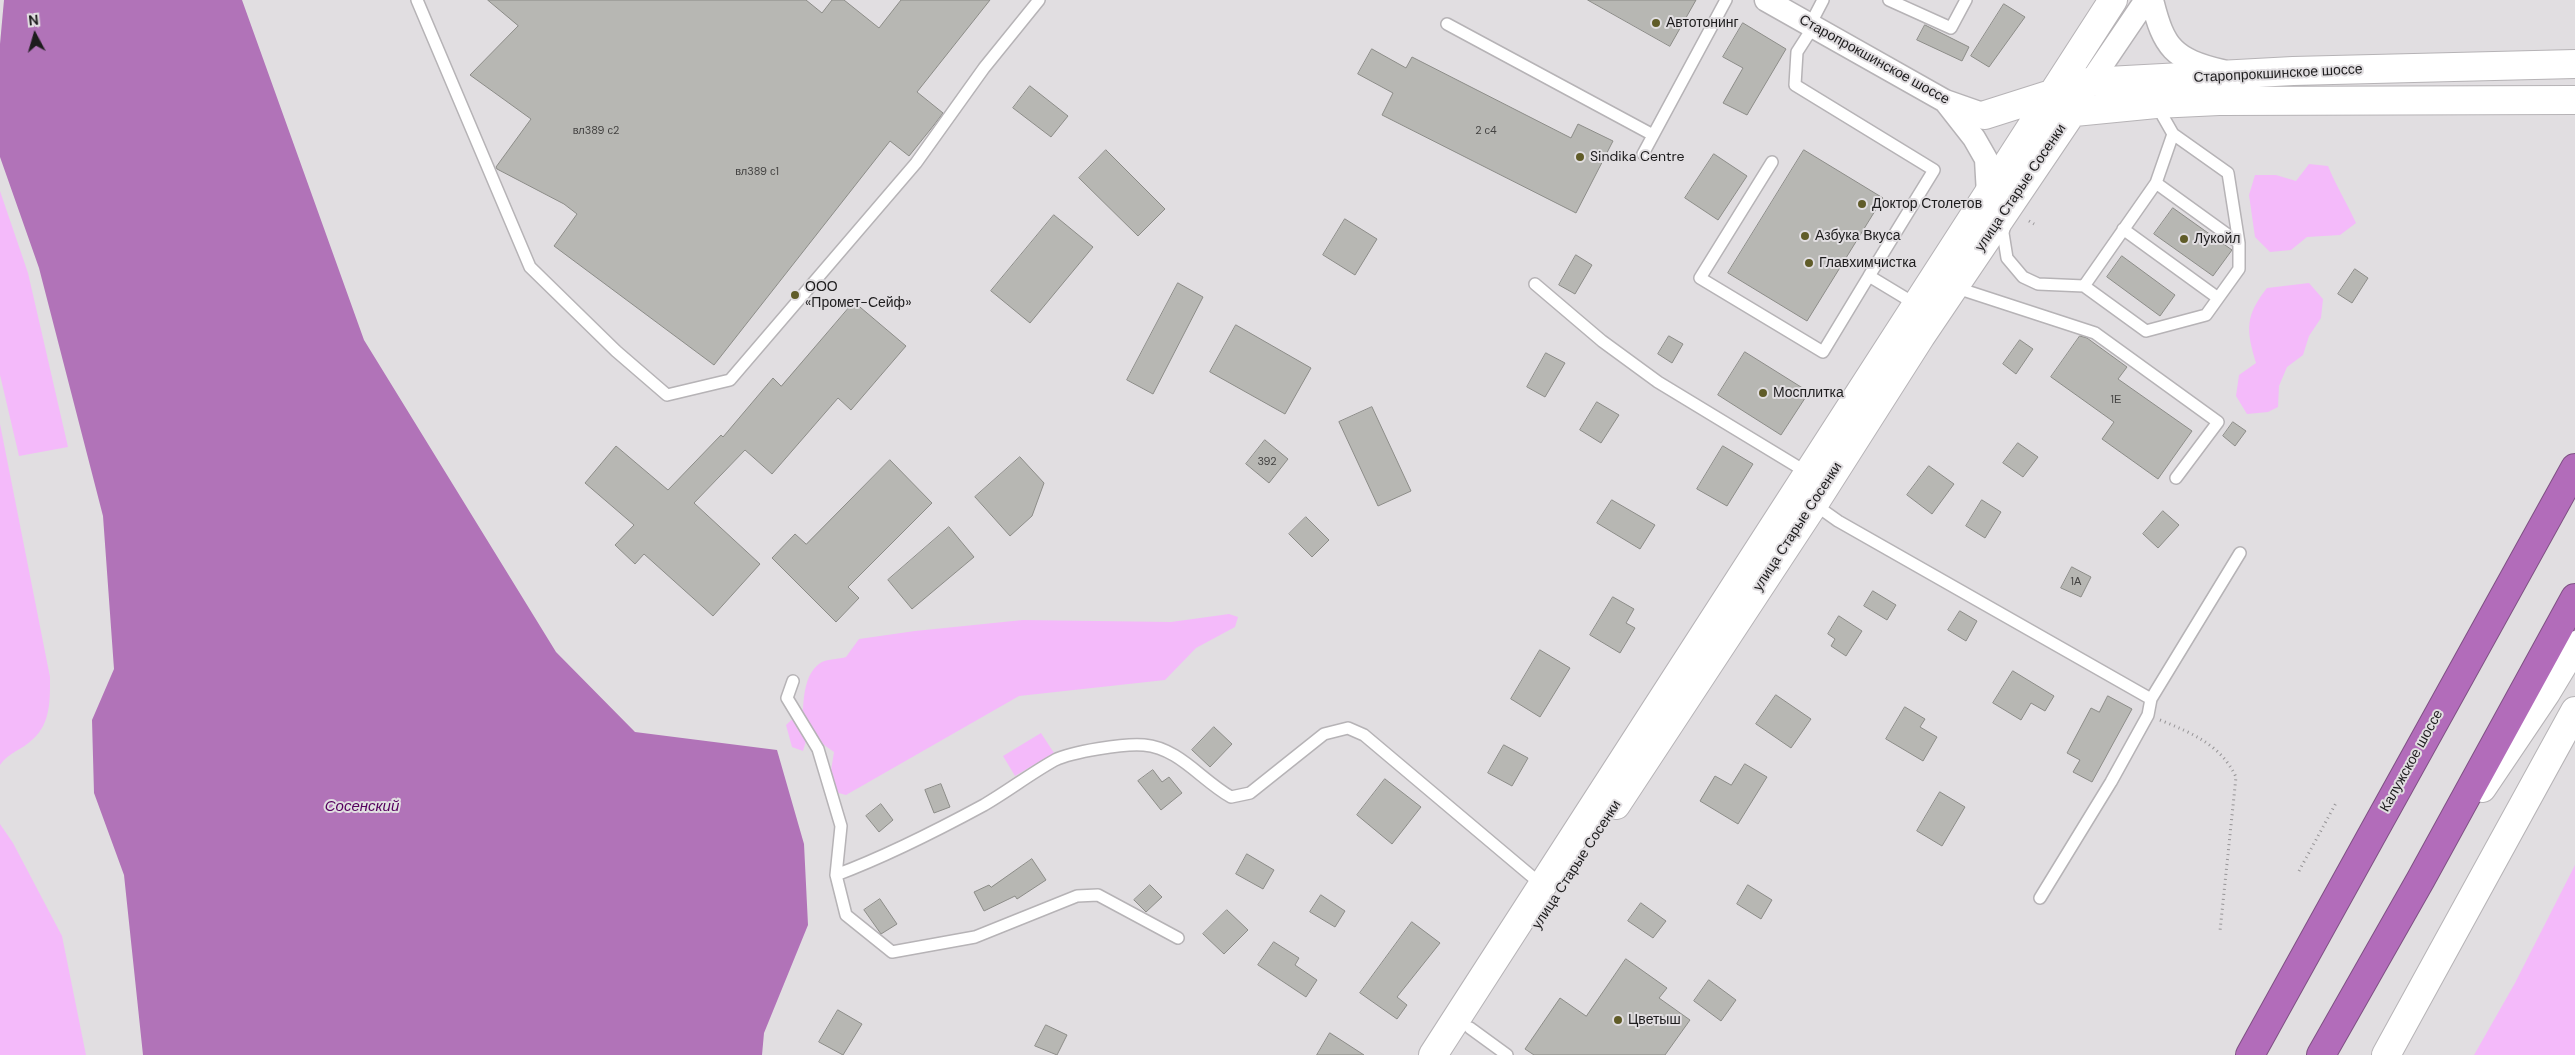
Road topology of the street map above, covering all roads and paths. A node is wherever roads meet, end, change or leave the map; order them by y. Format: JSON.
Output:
{"nodes":[{"id":1,"x":417,"y":0,"type":"edge"},
{"id":2,"x":1039,"y":0,"type":"edge"},
{"id":3,"x":1726,"y":0,"type":"edge"},
{"id":4,"x":1766,"y":0,"type":"edge"},
{"id":5,"x":1823,"y":0,"type":"edge"},
{"id":6,"x":1890,"y":0,"type":"edge"},
{"id":7,"x":1966,"y":0,"type":"edge"},
{"id":8,"x":2113,"y":0,"type":"edge"},
{"id":9,"x":2146,"y":0,"type":"edge"},
{"id":10,"x":2152,"y":0,"type":"edge"},
{"id":11,"x":1447,"y":24,"type":"dead end"},
{"id":12,"x":1811,"y":26,"type":"junction"},
{"id":13,"x":2575,"y":64,"type":"edge"},
{"id":14,"x":2293,"y":71,"type":"junction"},
{"id":15,"x":2089,"y":82,"type":"junction"},
{"id":16,"x":2575,"y":100,"type":"edge"},
{"id":17,"x":1945,"y":101,"type":"junction"},
{"id":18,"x":2156,"y":104,"type":"junction"},
{"id":19,"x":2045,"y":106,"type":"junction"},
{"id":20,"x":2073,"y":111,"type":"junction"},
{"id":21,"x":1985,"y":115,"type":"joint"},
{"id":22,"x":2173,"y":134,"type":"junction"},
{"id":23,"x":1653,"y":135,"type":"junction"},
{"id":24,"x":1643,"y":154,"type":"dead end"},
{"id":25,"x":1772,"y":162,"type":"dead end"},
{"id":26,"x":2156,"y":183,"type":"junction"},
{"id":27,"x":2009,"y":208,"type":"junction"},
{"id":28,"x":2034,"y":224,"type":"dead end"},
{"id":29,"x":2123,"y":229,"type":"junction"},
{"id":30,"x":2239,"y":243,"type":"junction"},
{"id":31,"x":1870,"y":276,"type":"junction"},
{"id":32,"x":1535,"y":284,"type":"dead end"},
{"id":33,"x":2084,"y":286,"type":"junction"},
{"id":34,"x":1954,"y":287,"type":"junction"},
{"id":35,"x":2218,"y":298,"type":"junction"},
{"id":36,"x":1917,"y":304,"type":"junction"},
{"id":37,"x":2575,"y":468,"type":"edge"},
{"id":38,"x":1808,"y":473,"type":"junction"},
{"id":39,"x":2176,"y":478,"type":"dead end"},
{"id":40,"x":1814,"y":504,"type":"junction"},
{"id":41,"x":2240,"y":553,"type":"dead end"},
{"id":42,"x":2575,"y":598,"type":"edge"},
{"id":43,"x":2575,"y":645,"type":"edge"},
{"id":44,"x":793,"y":681,"type":"dead end"},
{"id":45,"x":2151,"y":699,"type":"junction"},
{"id":46,"x":2575,"y":712,"type":"edge"},
{"id":47,"x":2148,"y":715,"type":"junction"},
{"id":48,"x":2336,"y":803,"type":"dead end"},
{"id":49,"x":2300,"y":871,"type":"dead end"},
{"id":50,"x":836,"y":875,"type":"junction"},
{"id":51,"x":2421,"y":879,"type":"junction"},
{"id":52,"x":1542,"y":885,"type":"junction"},
{"id":53,"x":2040,"y":898,"type":"dead end"},
{"id":54,"x":2220,"y":932,"type":"dead end"},
{"id":55,"x":1178,"y":938,"type":"dead end"},
{"id":56,"x":1470,"y":1028,"type":"junction"},
{"id":57,"x":1433,"y":1055,"type":"edge"},
{"id":58,"x":1453,"y":1055,"type":"edge"},
{"id":59,"x":1507,"y":1055,"type":"edge"},
{"id":60,"x":2250,"y":1055,"type":"edge"},
{"id":61,"x":2322,"y":1055,"type":"edge"},
{"id":62,"x":2386,"y":1055,"type":"edge"}],
"edges":[{"from":1,"to":2,"type":"lane"},
{"from":3,"to":23,"type":"lane"},
{"from":4,"to":12,"type":"street","name":"Старопрокшинское шоссе"},
{"from":5,"to":12,"type":"lane"},
{"from":6,"to":7,"type":"lane"},
{"from":8,"to":19,"type":"main road","name":"улица Старые Сосенки"},
{"from":9,"to":15,"type":"street","name":"улица Старые Сосенки"},
{"from":10,"to":14,"type":"street"},
{"from":11,"to":23,"type":"lane"},
{"from":12,"to":17,"type":"street","name":"Старопрокшинское шоссе"},
{"from":12,"to":31,"type":"lane"},
{"from":13,"to":14,"type":"main road","name":"Старопрокшинское шоссе"},
{"from":14,"to":15,"type":"main road","name":"Старопрокшинское шоссе"},
{"from":15,"to":19,"type":"main road","name":"Старопрокшинское шоссе"},
{"from":15,"to":20,"type":"street","name":"улица Старые Сосенки"},
{"from":16,"to":18,"type":"main road","name":"Старопрокшинское шоссе"},
{"from":17,"to":21,"type":"street","name":"Старопрокшинское шоссе"},
{"from":17,"to":27,"type":"street"},
{"from":18,"to":20,"type":"main road","name":"Старопрокшинское шоссе"},
{"from":18,"to":22,"type":"lane"},
{"from":19,"to":20,"type":"main road","name":"Старопрокшинское шоссе"},
{"from":19,"to":21,"type":"main road","name":"Старопрокшинское шоссе"},
{"from":19,"to":27,"type":"main road","name":"улица Старые Сосенки"},
{"from":20,"to":27,"type":"main road","name":"улица Старые Сосенки"},
{"from":22,"to":26,"type":"lane"},
{"from":22,"to":30,"type":"lane"},
{"from":23,"to":24,"type":"lane"},
{"from":25,"to":31,"type":"lane"},
{"from":26,"to":29,"type":"lane"},
{"from":26,"to":30,"type":"lane"},
{"from":27,"to":28,"type":"path"},
{"from":27,"to":33,"type":"lane"},
{"from":27,"to":34,"type":"main road","name":"улица Старые Сосенки"},
{"from":27,"to":36,"type":"main road","name":"улица Старые Сосенки"},
{"from":29,"to":33,"type":"lane"},
{"from":29,"to":35,"type":"lane"},
{"from":30,"to":35,"type":"lane"},
{"from":31,"to":36,"type":"lane"},
{"from":32,"to":38,"type":"lane"},
{"from":33,"to":35,"type":"lane"},
{"from":34,"to":39,"type":"lane"},
{"from":34,"to":40,"type":"main road","name":"улица Старые Сосенки"},
{"from":36,"to":38,"type":"main road","name":"улица Старые Сосенки"},
{"from":37,"to":60,"type":"highway","name":"Калужское шоссе"},
{"from":38,"to":52,"type":"main road","name":"улица Старые Сосенки"},
{"from":40,"to":45,"type":"lane"},
{"from":40,"to":56,"type":"main road","name":"улица Старые Сосенки"},
{"from":41,"to":45,"type":"lane"},
{"from":42,"to":51,"type":"highway"},
{"from":43,"to":51,"type":"main road"},
{"from":44,"to":50,"type":"lane"},
{"from":45,"to":47,"type":"lane"},
{"from":46,"to":62,"type":"main road"},
{"from":47,"to":53,"type":"lane"},
{"from":47,"to":54,"type":"path"},
{"from":48,"to":49,"type":"path"},
{"from":50,"to":52,"type":"lane"},
{"from":50,"to":55,"type":"lane"},
{"from":51,"to":61,"type":"highway"},
{"from":52,"to":57,"type":"main road","name":"улица Старые Сосенки"},
{"from":56,"to":58,"type":"main road","name":"улица Старые Сосенки"},
{"from":56,"to":59,"type":"lane"}]}
